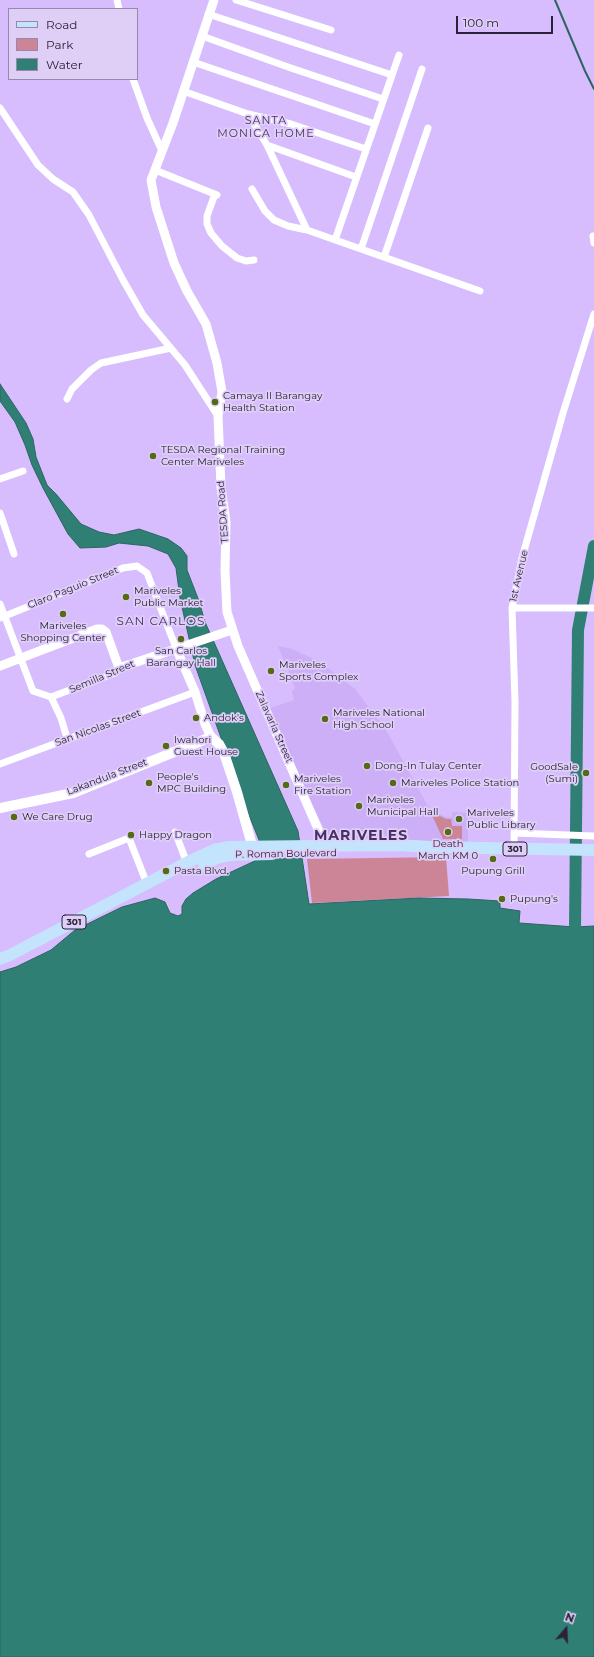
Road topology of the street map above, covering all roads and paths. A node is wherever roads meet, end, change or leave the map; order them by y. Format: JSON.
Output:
{"nodes":[{"id":1,"x":214,"y":0,"type":"edge"},
{"id":2,"x":236,"y":0,"type":"edge"},
{"id":3,"x":208,"y":14,"type":"junction"},
{"id":4,"x":331,"y":30,"type":"dead end"},
{"id":5,"x":202,"y":36,"type":"junction"},
{"id":6,"x":399,"y":55,"type":"dead end"},
{"id":7,"x":193,"y":62,"type":"junction"},
{"id":8,"x":422,"y":69,"type":"dead end"},
{"id":9,"x":392,"y":75,"type":"junction"},
{"id":10,"x":133,"y":80,"type":"edge"},
{"id":11,"x":183,"y":91,"type":"junction"},
{"id":12,"x":384,"y":99,"type":"junction"},
{"id":13,"x":0,"y":108,"type":"edge"},
{"id":14,"x":248,"y":114,"type":"junction"},
{"id":15,"x":375,"y":124,"type":"junction"},
{"id":16,"x":428,"y":128,"type":"dead end"},
{"id":17,"x":267,"y":145,"type":"junction"},
{"id":18,"x":366,"y":149,"type":"junction"},
{"id":19,"x":162,"y":151,"type":"junction"},
{"id":20,"x":155,"y":170,"type":"junction"},
{"id":21,"x":356,"y":177,"type":"junction"},
{"id":22,"x":252,"y":189,"type":"dead end"},
{"id":23,"x":307,"y":230,"type":"junction"},
{"id":24,"x":334,"y":240,"type":"junction"},
{"id":25,"x":361,"y":249,"type":"junction"},
{"id":26,"x":384,"y":257,"type":"junction"},
{"id":27,"x":254,"y":260,"type":"dead end"},
{"id":28,"x":480,"y":292,"type":"dead end"},
{"id":29,"x":594,"y":314,"type":"edge"},
{"id":30,"x":171,"y":348,"type":"junction"},
{"id":31,"x":67,"y":399,"type":"dead end"},
{"id":32,"x":218,"y":416,"type":"junction"},
{"id":33,"x":23,"y":471,"type":"dead end"},
{"id":34,"x":0,"y":479,"type":"edge"},
{"id":35,"x":0,"y":513,"type":"edge"},
{"id":36,"x":14,"y":554,"type":"dead end"},
{"id":37,"x":0,"y":604,"type":"edge"},
{"id":38,"x":512,"y":608,"type":"junction"},
{"id":39,"x":594,"y":608,"type":"edge"},
{"id":40,"x":3,"y":617,"type":"edge"},
{"id":41,"x":232,"y":630,"type":"junction"},
{"id":42,"x":176,"y":648,"type":"junction"},
{"id":43,"x":20,"y":658,"type":"junction"},
{"id":44,"x":0,"y":666,"type":"edge"},
{"id":45,"x":119,"y":668,"type":"junction"},
{"id":46,"x":195,"y":692,"type":"junction"},
{"id":47,"x":51,"y":697,"type":"junction"},
{"id":48,"x":210,"y":737,"type":"junction"},
{"id":49,"x":67,"y":738,"type":"junction"},
{"id":50,"x":0,"y":764,"type":"edge"},
{"id":51,"x":0,"y":808,"type":"edge"},
{"id":52,"x":175,"y":832,"type":"dead end"},
{"id":53,"x":514,"y":833,"type":"junction"},
{"id":54,"x":594,"y":836,"type":"edge"},
{"id":55,"x":325,"y":845,"type":"junction"},
{"id":56,"x":256,"y":848,"type":"junction"},
{"id":57,"x":431,"y":848,"type":"junction"},
{"id":58,"x":514,"y":849,"type":"junction"},
{"id":59,"x":308,"y":850,"type":"junction"},
{"id":60,"x":583,"y":850,"type":"edge"},
{"id":61,"x":89,"y":854,"type":"dead end"},
{"id":62,"x":187,"y":863,"type":"junction"},
{"id":63,"x":147,"y":884,"type":"junction"},
{"id":64,"x":0,"y":959,"type":"edge"}],
"edges":[{"from":1,"to":3,"type":"street","name":"TESDA Road"},
{"from":2,"to":4,"type":"street"},
{"from":3,"to":5,"type":"street","name":"TESDA Road"},
{"from":3,"to":9,"type":"street"},
{"from":5,"to":7,"type":"street","name":"TESDA Road"},
{"from":5,"to":12,"type":"street"},
{"from":6,"to":9,"type":"street"},
{"from":7,"to":11,"type":"street","name":"TESDA Road"},
{"from":7,"to":15,"type":"street"},
{"from":8,"to":25,"type":"street"},
{"from":9,"to":12,"type":"street"},
{"from":10,"to":19,"type":"street"},
{"from":11,"to":14,"type":"street"},
{"from":11,"to":19,"type":"street","name":"TESDA Road"},
{"from":12,"to":15,"type":"street"},
{"from":13,"to":30,"type":"street"},
{"from":14,"to":17,"type":"street"},
{"from":14,"to":18,"type":"street"},
{"from":15,"to":18,"type":"street"},
{"from":16,"to":26,"type":"street"},
{"from":17,"to":21,"type":"street"},
{"from":17,"to":23,"type":"street"},
{"from":18,"to":21,"type":"street"},
{"from":19,"to":20,"type":"street","name":"TESDA Road"},
{"from":20,"to":27,"type":"street"},
{"from":20,"to":32,"type":"street","name":"TESDA Road"},
{"from":21,"to":24,"type":"street"},
{"from":22,"to":23,"type":"street"},
{"from":23,"to":24,"type":"street"},
{"from":24,"to":25,"type":"street"},
{"from":25,"to":26,"type":"street"},
{"from":26,"to":28,"type":"street"},
{"from":29,"to":38,"type":"street","name":"1st Avenue"},
{"from":30,"to":31,"type":"street"},
{"from":30,"to":32,"type":"street"},
{"from":32,"to":41,"type":"street","name":"TESDA Road"},
{"from":33,"to":34,"type":"street"},
{"from":35,"to":36,"type":"street"},
{"from":37,"to":40,"type":"street"},
{"from":38,"to":39,"type":"street"},
{"from":38,"to":53,"type":"street","name":"1st Avenue"},
{"from":40,"to":42,"type":"street","name":"Claro Paguio Street"},
{"from":40,"to":43,"type":"street"},
{"from":41,"to":42,"type":"street","name":"Semilla Street"},
{"from":41,"to":55,"type":"street","name":"Zalavaria Street"},
{"from":42,"to":45,"type":"street","name":"Semilla Street"},
{"from":42,"to":46,"type":"street"},
{"from":43,"to":44,"type":"street"},
{"from":43,"to":45,"type":"street"},
{"from":43,"to":47,"type":"street"},
{"from":45,"to":47,"type":"street","name":"Semilla Street"},
{"from":46,"to":48,"type":"street"},
{"from":46,"to":49,"type":"street","name":"San Nicolas Street"},
{"from":47,"to":49,"type":"street"},
{"from":48,"to":51,"type":"main road","name":"Lakandula Street"},
{"from":48,"to":56,"type":"main road"},
{"from":49,"to":50,"type":"street","name":"San Nicolas Street"},
{"from":52,"to":62,"type":"street"},
{"from":53,"to":54,"type":"street"},
{"from":53,"to":58,"type":"street","name":"1st Avenue"},
{"from":55,"to":57,"type":"main road","name":"P. Roman Boulevard","number":"301"},
{"from":55,"to":59,"type":"main road","name":"P. Roman Boulevard","number":"301"},
{"from":56,"to":59,"type":"main road","name":"P. Roman Boulevard","number":"301"},
{"from":56,"to":62,"type":"main road","name":"P. Roman Boulevard","number":"301"},
{"from":56,"to":63,"type":"main road","name":"P. Roman Boulevard","number":"301"},
{"from":57,"to":58,"type":"main road","name":"P. Roman Boulevard","number":"301"},
{"from":57,"to":59,"type":"main road","name":"P. Roman Boulevard","number":"301"},
{"from":58,"to":60,"type":"main road","name":"P. Roman Boulevard","number":"301"},
{"from":61,"to":63,"type":"street"},
{"from":62,"to":63,"type":"main road","name":"P. Roman Boulevard","number":"301"},
{"from":63,"to":64,"type":"main road","name":"P. Roman Boulevard","number":"301"}]}
